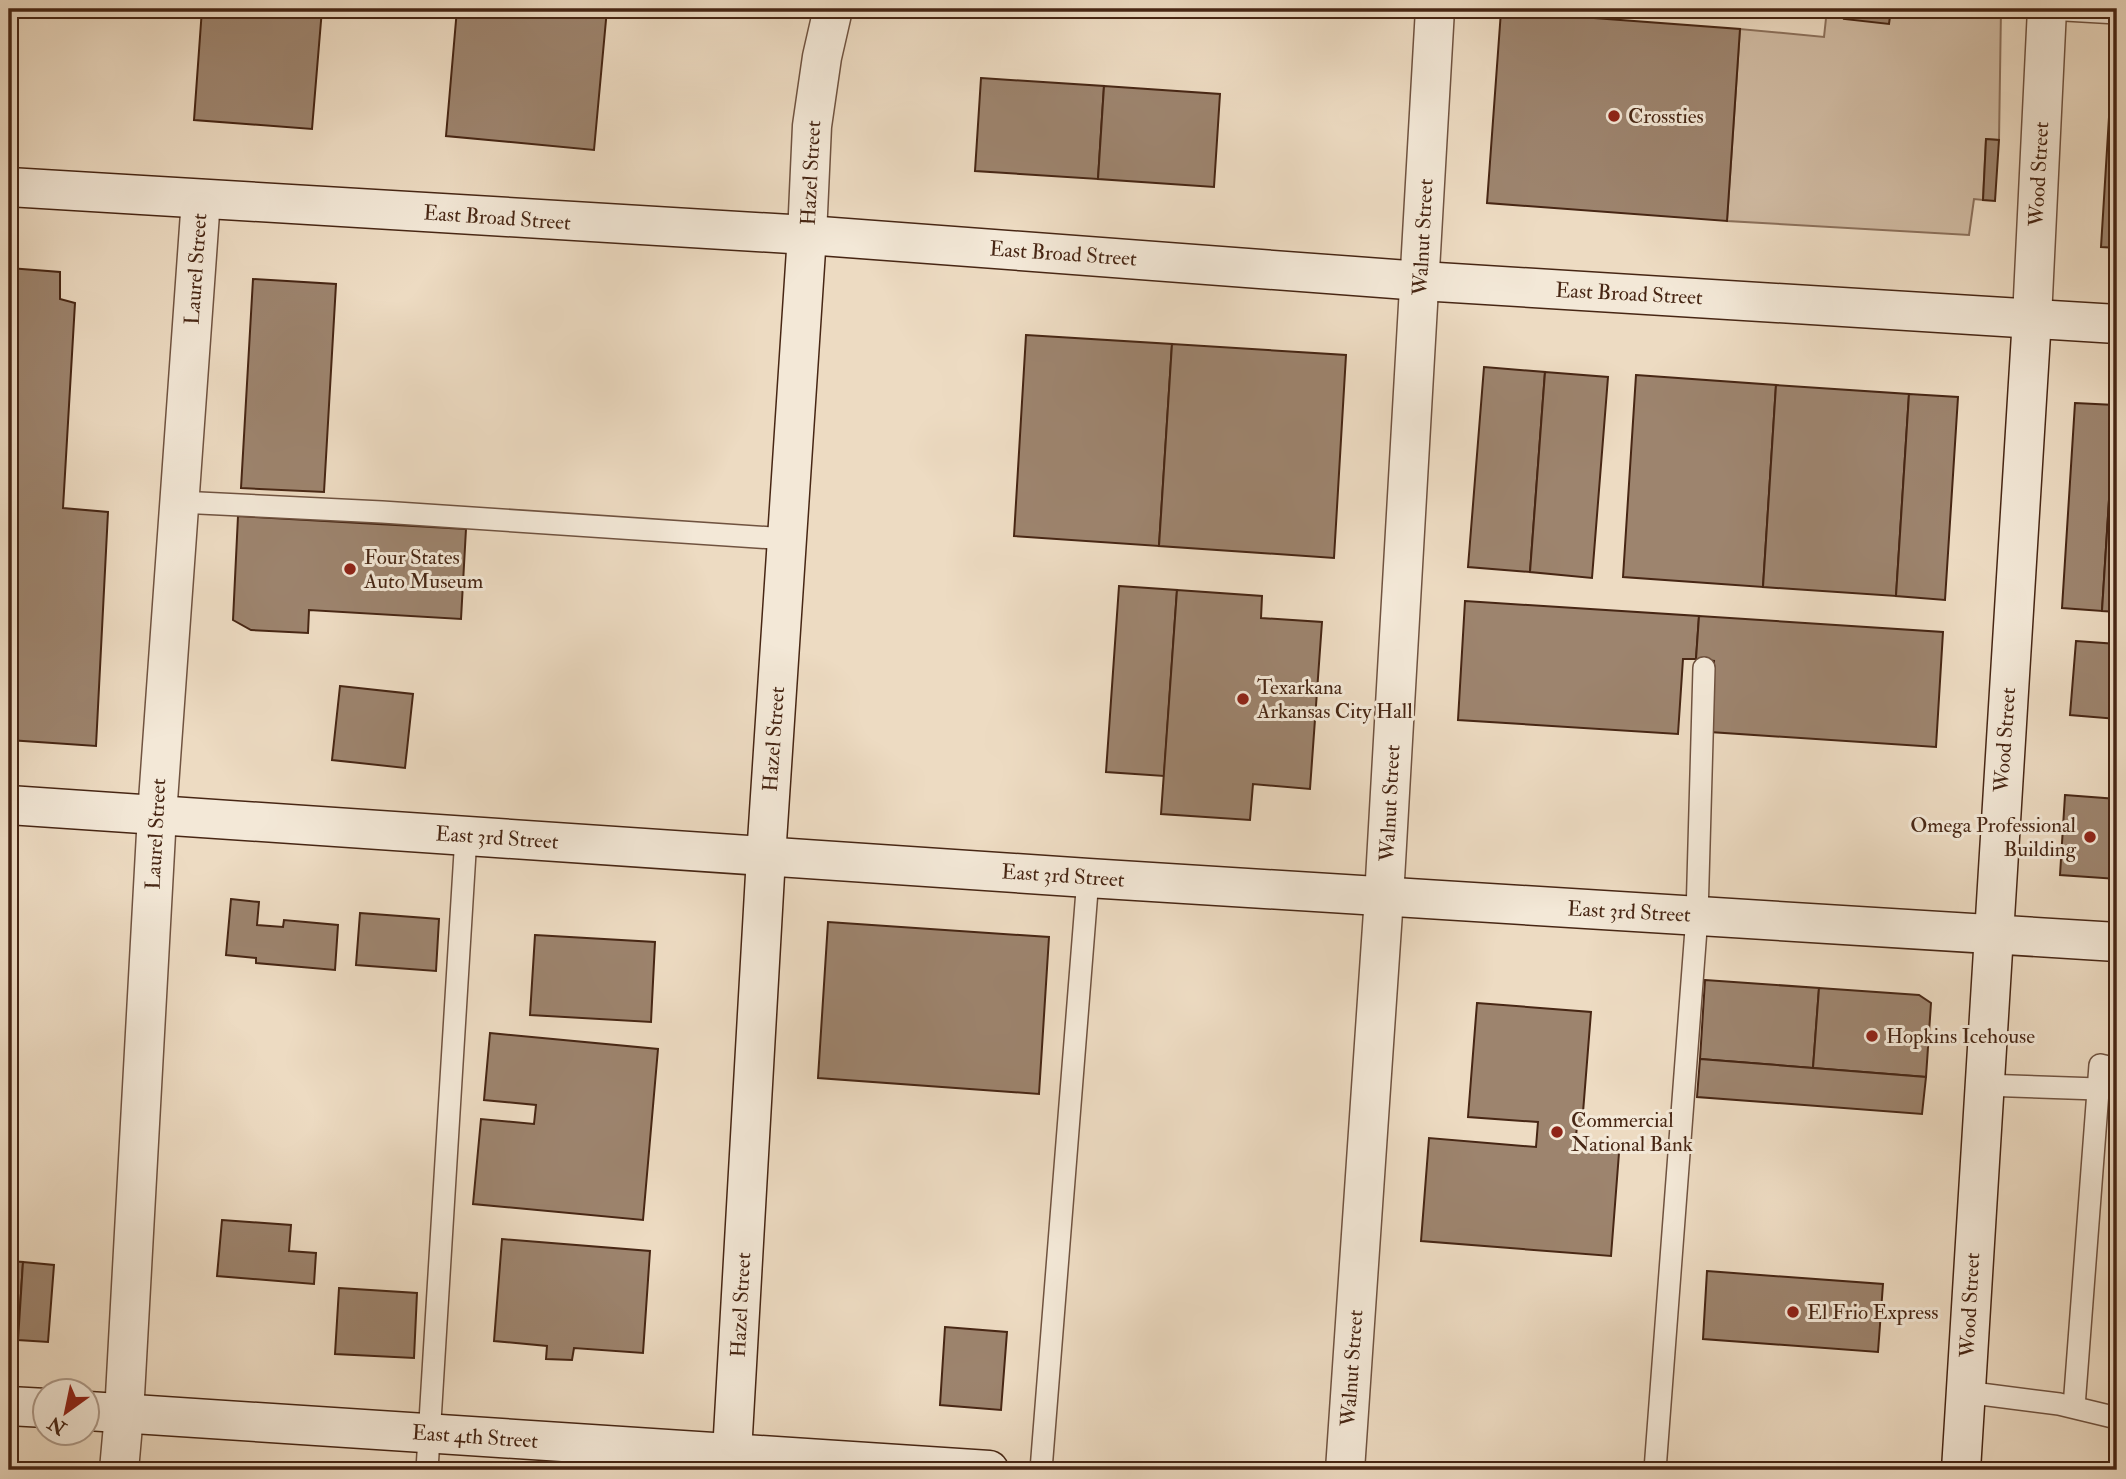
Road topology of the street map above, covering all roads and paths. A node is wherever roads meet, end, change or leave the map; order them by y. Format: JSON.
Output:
{"nodes":[{"id":1,"x":833,"y":9,"type":"edge"},
{"id":2,"x":1435,"y":9,"type":"edge"},
{"id":3,"x":2048,"y":9,"type":"edge"},
{"id":4,"x":2117,"y":13,"type":"edge"},
{"id":5,"x":9,"y":187,"type":"edge"},
{"id":6,"x":201,"y":199,"type":"junction"},
{"id":7,"x":807,"y":235,"type":"junction"},
{"id":8,"x":1421,"y":281,"type":"junction"},
{"id":9,"x":2032,"y":318,"type":"junction"},
{"id":10,"x":2117,"y":324,"type":"edge"},
{"id":11,"x":179,"y":502,"type":"junction"},
{"id":12,"x":787,"y":539,"type":"junction"},
{"id":13,"x":1704,"y":668,"type":"dead end"},
{"id":14,"x":9,"y":805,"type":"edge"},
{"id":15,"x":157,"y":815,"type":"junction"},
{"id":16,"x":466,"y":836,"type":"junction"},
{"id":17,"x":766,"y":857,"type":"junction"},
{"id":18,"x":1088,"y":878,"type":"junction"},
{"id":19,"x":1384,"y":897,"type":"junction"},
{"id":20,"x":1697,"y":916,"type":"junction"},
{"id":21,"x":1992,"y":933,"type":"junction"},
{"id":22,"x":2117,"y":942,"type":"edge"},
{"id":23,"x":2117,"y":1069,"type":"edge"},
{"id":24,"x":1983,"y":1085,"type":"junction"},
{"id":25,"x":2098,"y":1089,"type":"junction"},
{"id":26,"x":1965,"y":1392,"type":"junction"},
{"id":27,"x":9,"y":1406,"type":"edge"},
{"id":28,"x":32,"y":1407,"type":"edge"},
{"id":29,"x":2074,"y":1408,"type":"junction"},
{"id":30,"x":106,"y":1413,"type":"edge"},
{"id":31,"x":2117,"y":1418,"type":"edge"},
{"id":32,"x":428,"y":1452,"type":"edge"},
{"id":33,"x":732,"y":1462,"type":"edge"},
{"id":34,"x":119,"y":1470,"type":"edge"},
{"id":35,"x":989,"y":1470,"type":"edge"},
{"id":36,"x":1041,"y":1470,"type":"edge"},
{"id":37,"x":1345,"y":1470,"type":"edge"},
{"id":38,"x":1656,"y":1470,"type":"edge"},
{"id":39,"x":1961,"y":1470,"type":"edge"}],
"edges":[{"from":1,"to":7,"type":"street","name":"Hazel Street"},
{"from":2,"to":8,"type":"street","name":"Walnut Street"},
{"from":3,"to":4,"type":"lane"},
{"from":3,"to":9,"type":"street","name":"Wood Street"},
{"from":5,"to":6,"type":"street","name":"East Broad Street"},
{"from":6,"to":7,"type":"street","name":"East Broad Street"},
{"from":6,"to":11,"type":"street","name":"Laurel Street"},
{"from":7,"to":8,"type":"street","name":"East Broad Street"},
{"from":7,"to":12,"type":"street","name":"Hazel Street"},
{"from":8,"to":9,"type":"street","name":"East Broad Street"},
{"from":8,"to":19,"type":"street","name":"Walnut Street"},
{"from":9,"to":10,"type":"street","name":"East Broad Street"},
{"from":9,"to":21,"type":"street","name":"Wood Street"},
{"from":11,"to":12,"type":"lane"},
{"from":11,"to":15,"type":"street","name":"Laurel Street"},
{"from":12,"to":17,"type":"street","name":"Hazel Street"},
{"from":13,"to":20,"type":"lane"},
{"from":14,"to":15,"type":"street","name":"East 3rd Street"},
{"from":15,"to":16,"type":"street","name":"East 3rd Street"},
{"from":15,"to":30,"type":"street","name":"Laurel Street"},
{"from":16,"to":17,"type":"street","name":"East 3rd Street"},
{"from":16,"to":32,"type":"lane"},
{"from":17,"to":18,"type":"street","name":"East 3rd Street"},
{"from":17,"to":33,"type":"street","name":"Hazel Street"},
{"from":18,"to":19,"type":"street","name":"East 3rd Street"},
{"from":18,"to":36,"type":"lane"},
{"from":19,"to":20,"type":"street","name":"East 3rd Street"},
{"from":19,"to":37,"type":"street","name":"Walnut Street"},
{"from":20,"to":21,"type":"street","name":"East 3rd Street"},
{"from":20,"to":38,"type":"lane"},
{"from":21,"to":22,"type":"street","name":"East 3rd Street"},
{"from":21,"to":24,"type":"street","name":"Wood Street"},
{"from":23,"to":25,"type":"lane"},
{"from":24,"to":25,"type":"lane"},
{"from":24,"to":26,"type":"street","name":"Wood Street"},
{"from":25,"to":29,"type":"lane"},
{"from":26,"to":29,"type":"lane"},
{"from":26,"to":39,"type":"street","name":"Wood Street"},
{"from":27,"to":28,"type":"street"},
{"from":29,"to":31,"type":"lane"},
{"from":30,"to":32,"type":"street","name":"East 4th Street"},
{"from":30,"to":34,"type":"street","name":"Laurel Street"},
{"from":32,"to":33,"type":"street","name":"East 4th Street"},
{"from":33,"to":35,"type":"street","name":"East 4th Street"}]}
